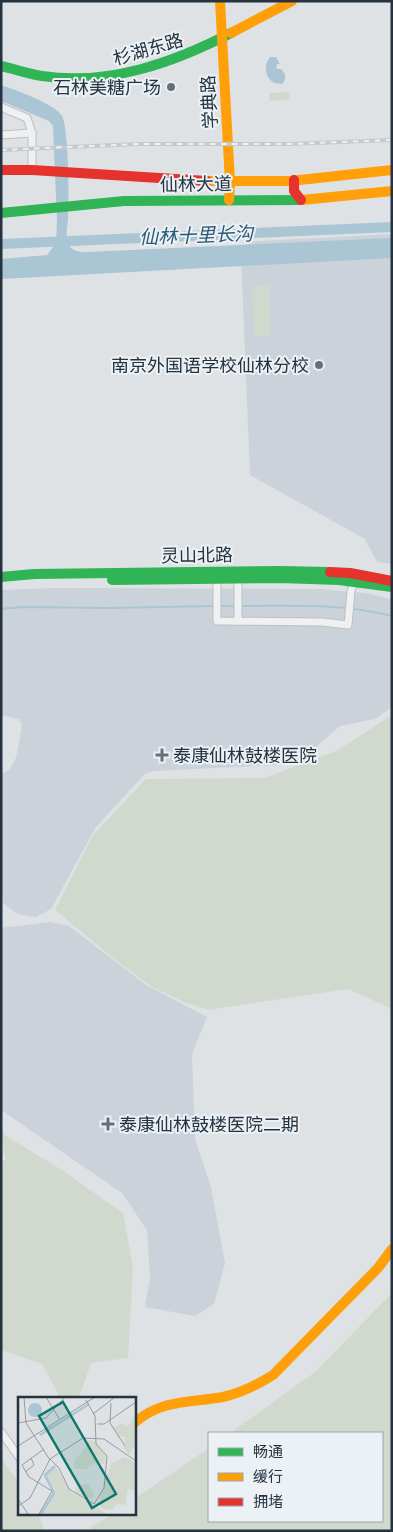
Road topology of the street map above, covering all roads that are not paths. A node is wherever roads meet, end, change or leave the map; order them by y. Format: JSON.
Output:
{"nodes":[{"id":1,"x":220,"y":1,"type":"edge"},
{"id":2,"x":292,"y":1,"type":"edge"},
{"id":3,"x":221,"y":38,"type":"junction"},
{"id":4,"x":1,"y":66,"type":"edge"},
{"id":5,"x":1,"y":107,"type":"edge"},
{"id":6,"x":32,"y":133,"type":"junction"},
{"id":7,"x":1,"y":135,"type":"edge"},
{"id":8,"x":1,"y":170,"type":"edge"},
{"id":9,"x":32,"y":170,"type":"junction"},
{"id":10,"x":392,"y":170,"type":"edge"},
{"id":11,"x":294,"y":180,"type":"junction"},
{"id":12,"x":230,"y":182,"type":"junction"},
{"id":13,"x":392,"y":191,"type":"edge"},
{"id":14,"x":229,"y":200,"type":"junction"},
{"id":15,"x":301,"y":200,"type":"junction"},
{"id":16,"x":1,"y":213,"type":"edge"},
{"id":17,"x":217,"y":575,"type":"junction"},
{"id":18,"x":238,"y":575,"type":"junction"},
{"id":19,"x":1,"y":577,"type":"edge"},
{"id":20,"x":392,"y":581,"type":"edge"},
{"id":21,"x":1,"y":583,"type":"edge"},
{"id":22,"x":352,"y":587,"type":"junction"},
{"id":23,"x":392,"y":587,"type":"edge"},
{"id":24,"x":238,"y":621,"type":"junction"},
{"id":25,"x":392,"y":1248,"type":"edge"},
{"id":26,"x":135,"y":1422,"type":"edge"},
{"id":27,"x":1,"y":1432,"type":"edge"},
{"id":28,"x":18,"y":1455,"type":"edge"}],
"edges":[{"from":1,"to":3,"type":"main road","name":"学典路"},
{"from":2,"to":3,"type":"main road","name":"杉湖东路"},
{"from":3,"to":4,"type":"main road","name":"杉湖东路"},
{"from":3,"to":12,"type":"main road","name":"学典路"},
{"from":5,"to":6,"type":"street"},
{"from":6,"to":7,"type":"street"},
{"from":6,"to":9,"type":"street"},
{"from":8,"to":9,"type":"main road","name":"仙林大道"},
{"from":9,"to":12,"type":"main road","name":"仙林大道"},
{"from":10,"to":11,"type":"main road","name":"仙林大道"},
{"from":11,"to":12,"type":"main road","name":"仙林大道"},
{"from":11,"to":15,"type":"main road"},
{"from":12,"to":14,"type":"main road","name":"学典路"},
{"from":13,"to":15,"type":"main road","name":"仙林大道"},
{"from":14,"to":15,"type":"main road","name":"仙林大道"},
{"from":14,"to":16,"type":"main road","name":"仙林大道"},
{"from":17,"to":18,"type":"main road","name":"灵山北路"},
{"from":17,"to":19,"type":"main road","name":"灵山北路"},
{"from":17,"to":21,"type":"main road","name":"灵山北路"},
{"from":17,"to":24,"type":"street"},
{"from":18,"to":20,"type":"main road","name":"灵山北路"},
{"from":18,"to":22,"type":"main road","name":"灵山北路"},
{"from":18,"to":24,"type":"street"},
{"from":22,"to":23,"type":"main road","name":"灵山北路"},
{"from":22,"to":24,"type":"street"},
{"from":25,"to":26,"type":"main road"},
{"from":27,"to":28,"type":"street"}]}
